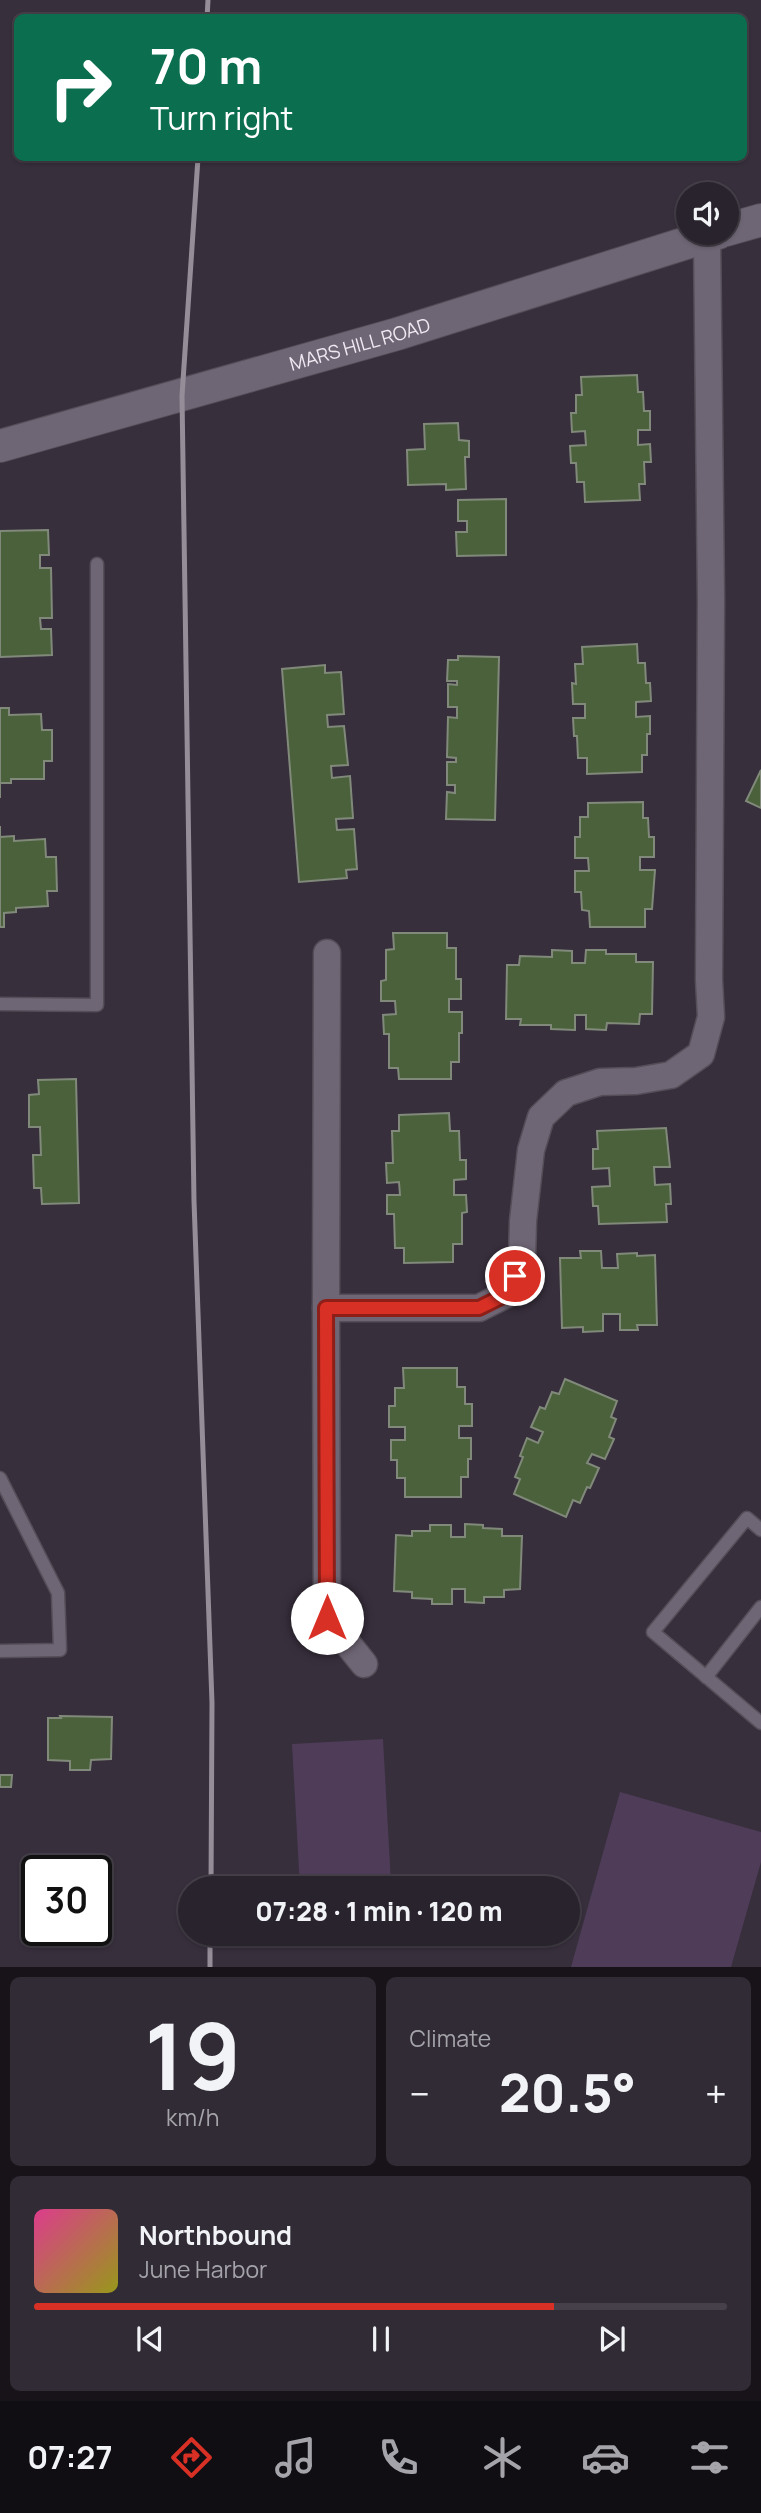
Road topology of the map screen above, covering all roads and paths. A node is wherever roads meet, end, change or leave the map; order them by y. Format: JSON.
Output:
{"nodes":[{"id":1,"x":761,"y":220,"type":"edge"},
{"id":2,"x":739,"y":226,"type":"edge"},
{"id":3,"x":679,"y":245,"type":"edge"},
{"id":4,"x":717,"y":245,"type":"edge"},
{"id":5,"x":0,"y":446,"type":"edge"},
{"id":6,"x":97,"y":564,"type":"dead end"},
{"id":7,"x":327,"y":953,"type":"dead end"},
{"id":8,"x":0,"y":1004,"type":"edge"},
{"id":9,"x":326,"y":1308,"type":"junction"},
{"id":10,"x":0,"y":1478,"type":"edge"},
{"id":11,"x":761,"y":1530,"type":"edge"},
{"id":12,"x":761,"y":1607,"type":"edge"},
{"id":13,"x":0,"y":1651,"type":"edge"},
{"id":14,"x":364,"y":1664,"type":"dead end"},
{"id":15,"x":706,"y":1677,"type":"junction"},
{"id":16,"x":761,"y":1723,"type":"edge"}],
"edges":[{"from":1,"to":2,"type":"street","name":"MARS HILL ROAD"},
{"from":3,"to":5,"type":"street","name":"MARS HILL ROAD"},
{"from":4,"to":9,"type":"street"},
{"from":6,"to":8,"type":"lane"},
{"from":7,"to":9,"type":"street"},
{"from":9,"to":14,"type":"street"},
{"from":10,"to":13,"type":"lane"},
{"from":11,"to":15,"type":"lane"},
{"from":12,"to":15,"type":"lane"},
{"from":15,"to":16,"type":"lane"}]}
